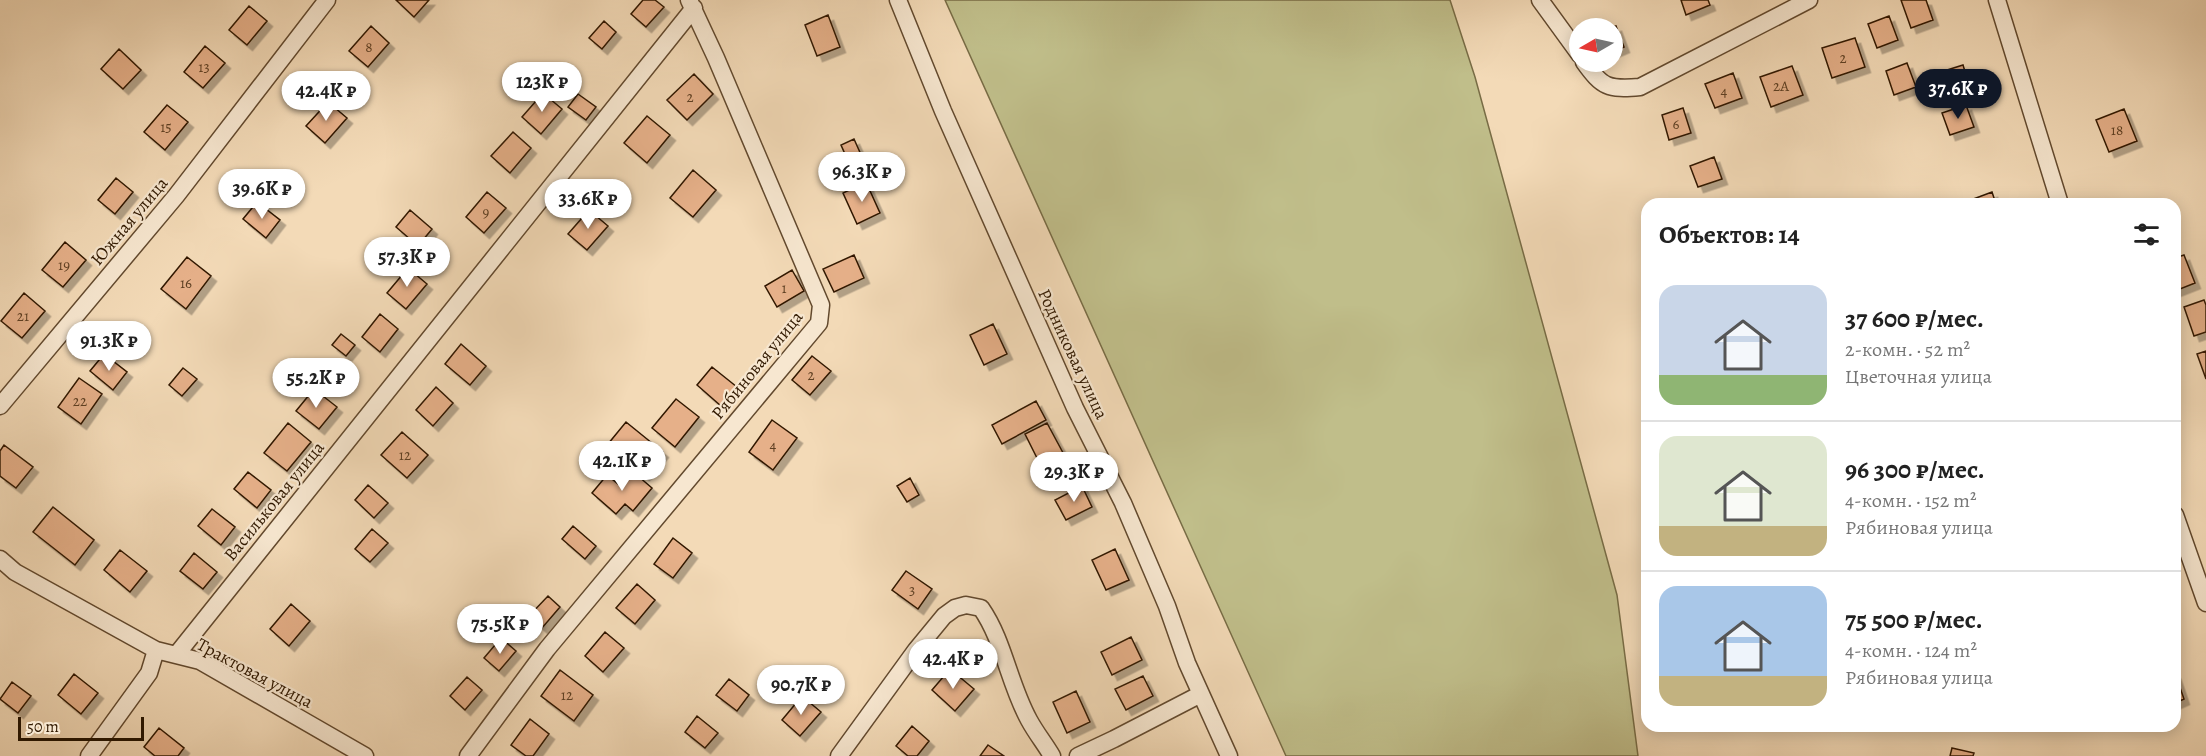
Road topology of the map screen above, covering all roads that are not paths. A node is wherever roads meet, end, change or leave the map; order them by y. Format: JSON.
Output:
{"nodes":[{"id":1,"x":327,"y":0,"type":"edge"},
{"id":2,"x":898,"y":0,"type":"edge"},
{"id":3,"x":1540,"y":0,"type":"edge"},
{"id":4,"x":1809,"y":0,"type":"edge"},
{"id":5,"x":1997,"y":0,"type":"edge"},
{"id":6,"x":692,"y":4,"type":"edge"},
{"id":7,"x":1569,"y":40,"type":"edge"},
{"id":8,"x":1592,"y":72,"type":"edge"},
{"id":9,"x":2058,"y":198,"type":"edge"},
{"id":10,"x":0,"y":406,"type":"edge"},
{"id":11,"x":2181,"y":532,"type":"edge"},
{"id":12,"x":0,"y":560,"type":"edge"},
{"id":13,"x":2206,"y":603,"type":"edge"},
{"id":14,"x":156,"y":650,"type":"junction"},
{"id":15,"x":177,"y":654,"type":"junction"},
{"id":16,"x":1201,"y":693,"type":"junction"},
{"id":17,"x":89,"y":756,"type":"edge"},
{"id":18,"x":365,"y":756,"type":"edge"},
{"id":19,"x":468,"y":756,"type":"edge"},
{"id":20,"x":839,"y":756,"type":"edge"},
{"id":21,"x":1052,"y":756,"type":"edge"},
{"id":22,"x":1078,"y":756,"type":"edge"},
{"id":23,"x":1229,"y":756,"type":"edge"}],
"edges":[{"from":1,"to":10,"type":"street","name":"Южная улица"},
{"from":2,"to":16,"type":"street","name":"Родниковая улица"},
{"from":3,"to":7,"type":"street"},
{"from":4,"to":8,"type":"street"},
{"from":5,"to":9,"type":"street"},
{"from":6,"to":15,"type":"street","name":"Васильковая улица"},
{"from":6,"to":19,"type":"street","name":"Рябиновая улица"},
{"from":11,"to":13,"type":"street"},
{"from":12,"to":14,"type":"street","name":"Трактовая улица"},
{"from":14,"to":15,"type":"street","name":"Трактовая улица"},
{"from":14,"to":17,"type":"street"},
{"from":15,"to":18,"type":"street","name":"Трактовая улица"},
{"from":16,"to":22,"type":"street"},
{"from":16,"to":23,"type":"street","name":"Родниковая улица"},
{"from":20,"to":21,"type":"street"}]}
